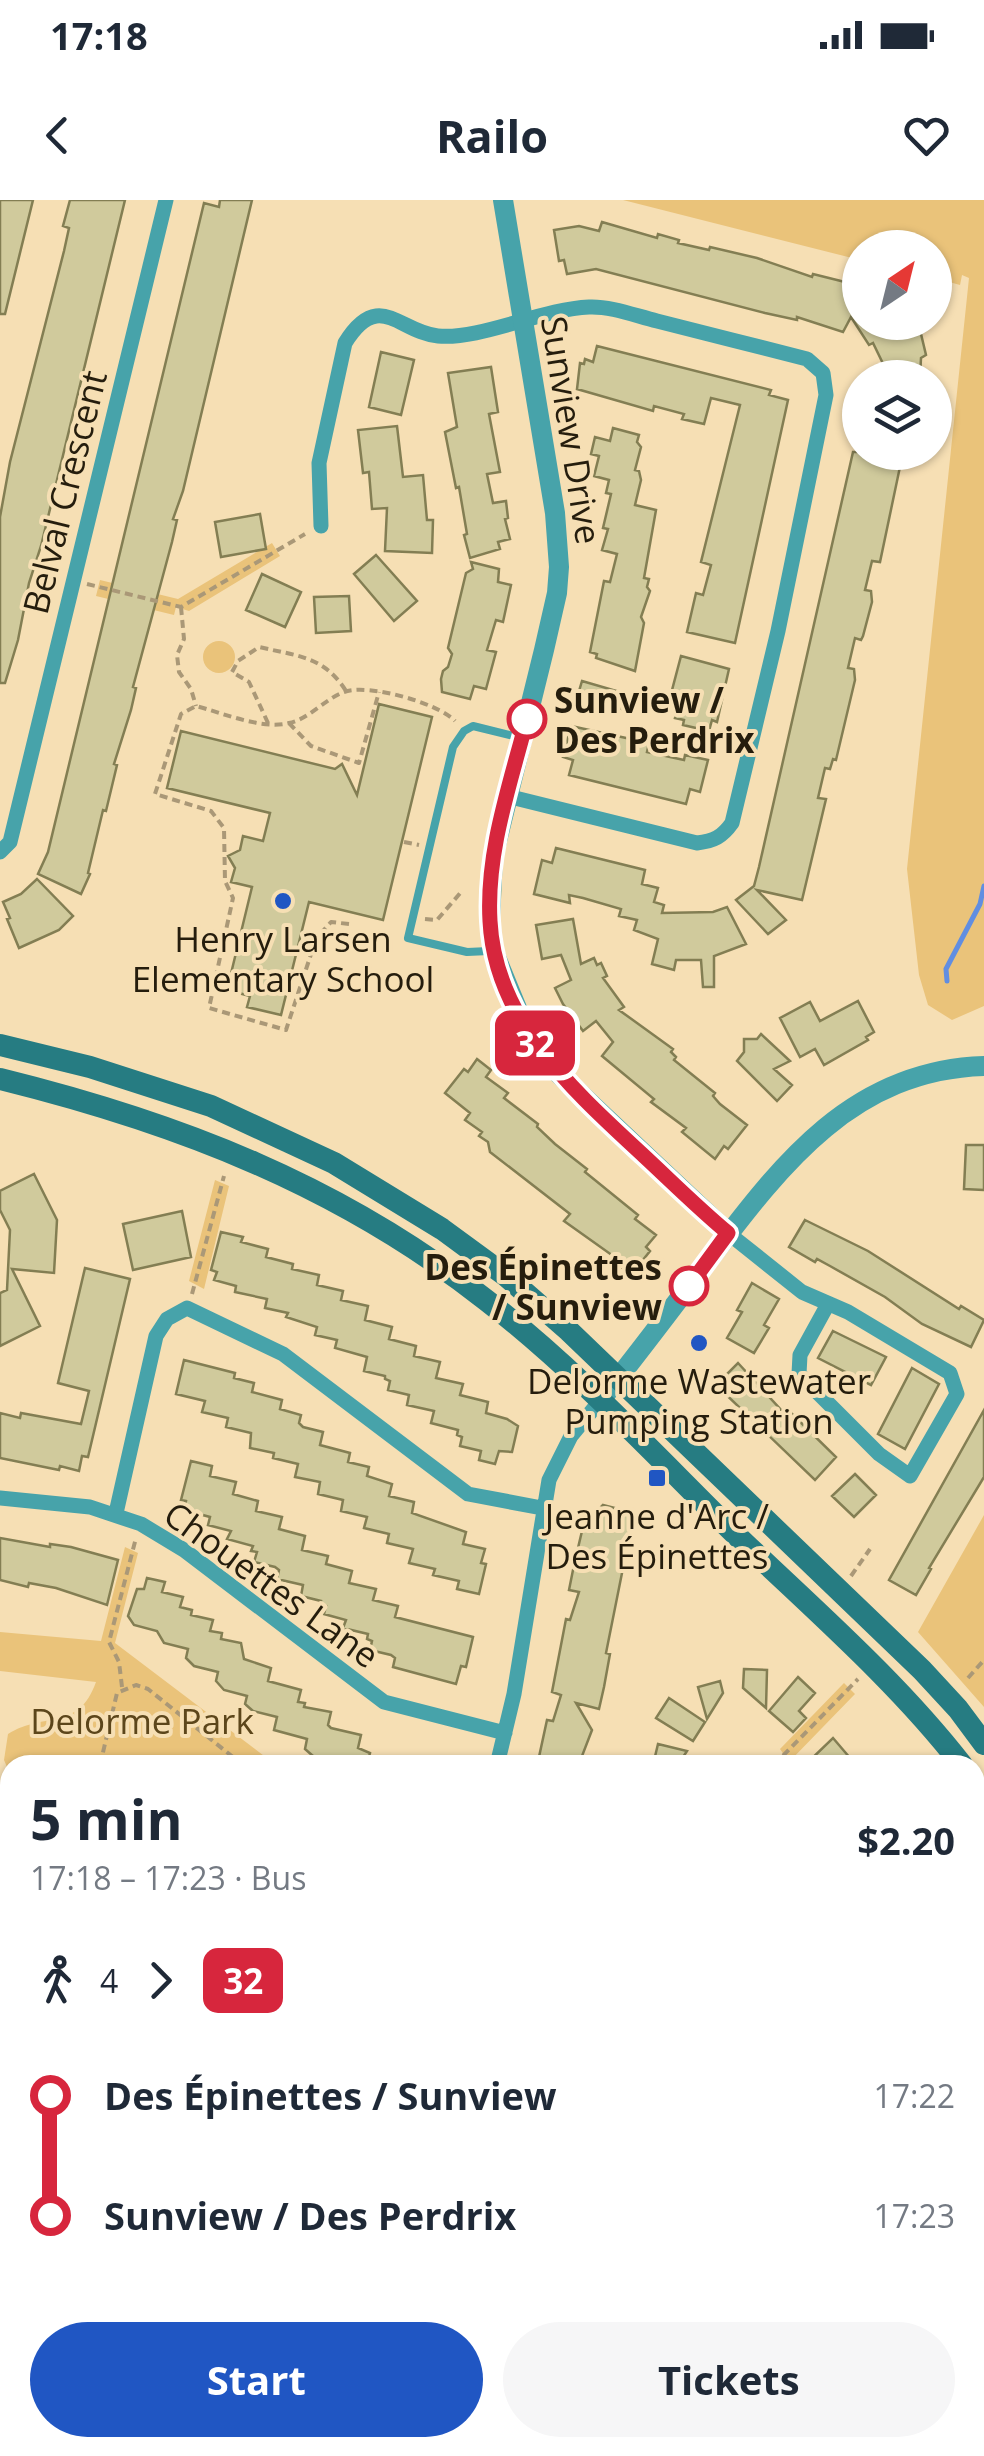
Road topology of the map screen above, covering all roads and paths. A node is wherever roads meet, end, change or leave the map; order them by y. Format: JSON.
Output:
{"nodes":[{"id":1,"x":166,"y":200,"type":"edge"},
{"id":2,"x":503,"y":200,"type":"edge"},
{"id":3,"x":522,"y":319,"type":"junction"},
{"id":4,"x":321,"y":526,"type":"joint"},
{"id":5,"x":73,"y":580,"type":"junction"},
{"id":6,"x":181,"y":607,"type":"junction"},
{"id":7,"x":379,"y":690,"type":"junction"},
{"id":8,"x":346,"y":691,"type":"junction"},
{"id":9,"x":196,"y":706,"type":"junction"},
{"id":10,"x":268,"y":723,"type":"junction"},
{"id":11,"x":289,"y":724,"type":"junction"},
{"id":12,"x":464,"y":731,"type":"junction"},
{"id":13,"x":522,"y":738,"type":"junction"},
{"id":14,"x":508,"y":796,"type":"junction"},
{"id":15,"x":0,"y":852,"type":"edge"},
{"id":16,"x":462,"y":891,"type":"dead end"},
{"id":17,"x":424,"y":918,"type":"dead end"},
{"id":18,"x":349,"y":924,"type":"dead end"},
{"id":19,"x":493,"y":950,"type":"junction"},
{"id":20,"x":0,"y":1045,"type":"edge"},
{"id":21,"x":984,"y":1066,"type":"edge"},
{"id":22,"x":0,"y":1079,"type":"edge"},
{"id":23,"x":224,"y":1176,"type":"dead end"},
{"id":24,"x":728,"y":1233,"type":"junction"},
{"id":25,"x":828,"y":1304,"type":"junction"},
{"id":26,"x":187,"y":1308,"type":"junction"},
{"id":27,"x":618,"y":1378,"type":"junction"},
{"id":28,"x":600,"y":1401,"type":"junction"},
{"id":29,"x":0,"y":1498,"type":"edge"},
{"id":30,"x":542,"y":1508,"type":"junction"},
{"id":31,"x":116,"y":1514,"type":"junction"},
{"id":32,"x":141,"y":1524,"type":"junction"},
{"id":33,"x":870,"y":1549,"type":"dead end"},
{"id":34,"x":839,"y":1591,"type":"junction"},
{"id":35,"x":984,"y":1660,"type":"edge"},
{"id":36,"x":871,"y":1666,"type":"junction"},
{"id":37,"x":968,"y":1678,"type":"dead end"},
{"id":38,"x":122,"y":1688,"type":"junction"},
{"id":39,"x":505,"y":1733,"type":"junction"},
{"id":40,"x":984,"y":1744,"type":"edge"},
{"id":41,"x":102,"y":1755,"type":"edge"},
{"id":42,"x":230,"y":1755,"type":"edge"},
{"id":43,"x":500,"y":1755,"type":"edge"},
{"id":44,"x":784,"y":1755,"type":"edge"},
{"id":45,"x":955,"y":1755,"type":"edge"}],
"edges":[{"from":1,"to":5,"type":"street","name":"Belval Crescent"},
{"from":2,"to":3,"type":"street","name":"Sunview Drive"},
{"from":3,"to":4,"type":"street"},
{"from":3,"to":13,"type":"street","name":"Sunview Drive"},
{"from":3,"to":14,"type":"street"},
{"from":4,"to":6,"type":"path"},
{"from":5,"to":6,"type":"path"},
{"from":5,"to":15,"type":"street","name":"Belval Crescent"},
{"from":6,"to":9,"type":"path"},
{"from":7,"to":8,"type":"path"},
{"from":7,"to":11,"type":"path"},
{"from":7,"to":12,"type":"path"},
{"from":8,"to":10,"type":"path"},
{"from":8,"to":11,"type":"path"},
{"from":9,"to":10,"type":"path"},
{"from":9,"to":18,"type":"path"},
{"from":10,"to":11,"type":"path"},
{"from":12,"to":13,"type":"lane"},
{"from":12,"to":19,"type":"lane"},
{"from":13,"to":14,"type":"street","name":"Sunview Drive"},
{"from":14,"to":19,"type":"street","name":"Sunview Drive"},
{"from":16,"to":17,"type":"path"},
{"from":19,"to":24,"type":"street","name":"Sunview Drive"},
{"from":20,"to":27,"type":"main road"},
{"from":21,"to":24,"type":"street"},
{"from":22,"to":28,"type":"main road"},
{"from":23,"to":26,"type":"path"},
{"from":24,"to":25,"type":"street"},
{"from":24,"to":27,"type":"street"},
{"from":25,"to":25,"type":"street"},
{"from":26,"to":30,"type":"street"},
{"from":26,"to":31,"type":"street"},
{"from":27,"to":28,"type":"street"},
{"from":27,"to":34,"type":"main road"},
{"from":28,"to":30,"type":"street"},
{"from":28,"to":36,"type":"main road"},
{"from":29,"to":31,"type":"street","name":"Chouettes Lane"},
{"from":30,"to":39,"type":"street"},
{"from":31,"to":32,"type":"street","name":"Chouettes Lane"},
{"from":32,"to":38,"type":"path"},
{"from":32,"to":39,"type":"street","name":"Chouettes Lane"},
{"from":33,"to":34,"type":"path"},
{"from":34,"to":40,"type":"main road"},
{"from":35,"to":37,"type":"path"},
{"from":36,"to":44,"type":"path"},
{"from":36,"to":45,"type":"main road"},
{"from":38,"to":41,"type":"path"},
{"from":38,"to":42,"type":"path"},
{"from":39,"to":43,"type":"street"}]}
